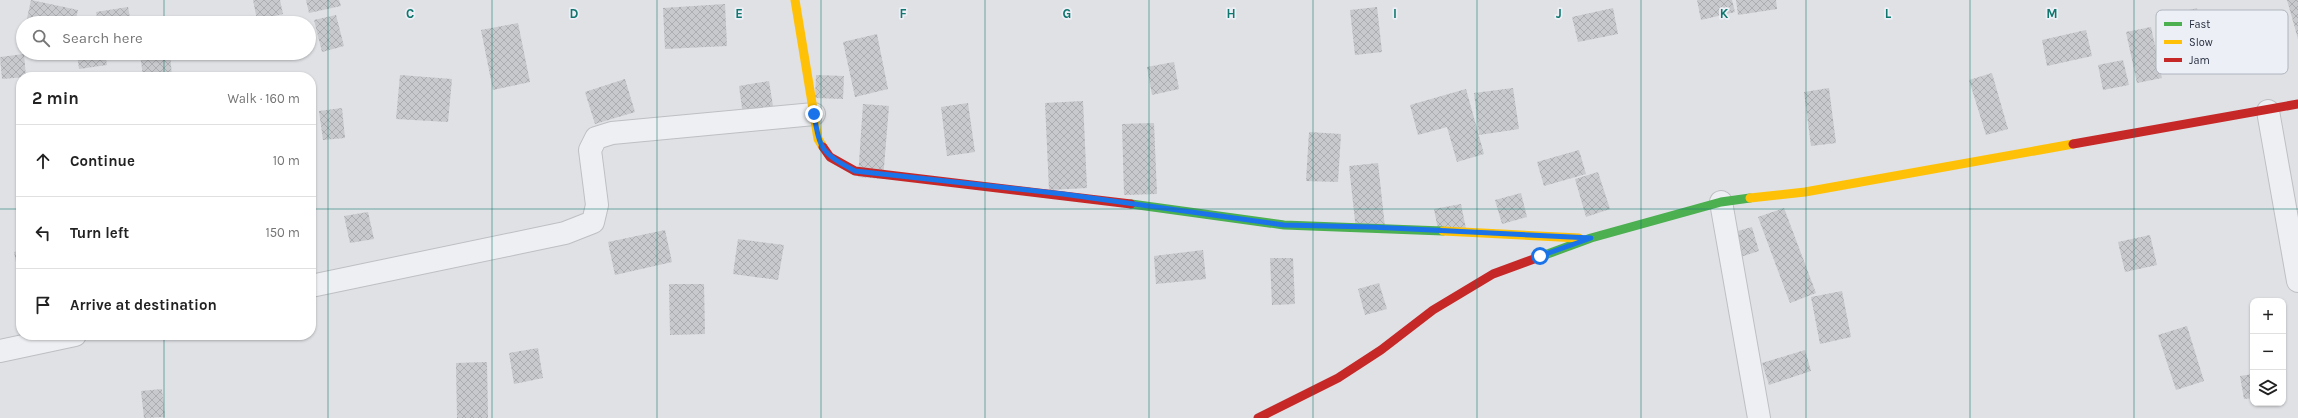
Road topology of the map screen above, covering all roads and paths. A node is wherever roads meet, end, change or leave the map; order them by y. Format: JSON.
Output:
{"nodes":[{"id":1,"x":795,"y":0,"type":"edge"},
{"id":2,"x":2298,"y":104,"type":"edge"},
{"id":3,"x":2268,"y":111,"type":"junction"},
{"id":4,"x":814,"y":114,"type":"junction"},
{"id":5,"x":1721,"y":202,"type":"junction"},
{"id":6,"x":1591,"y":238,"type":"junction"},
{"id":7,"x":2298,"y":280,"type":"edge"},
{"id":8,"x":316,"y":285,"type":"edge"},
{"id":9,"x":52,"y":340,"type":"edge"},
{"id":10,"x":0,"y":351,"type":"edge"},
{"id":11,"x":1258,"y":418,"type":"edge"},
{"id":12,"x":1759,"y":418,"type":"edge"}],
"edges":[{"from":1,"to":4,"type":"street"},
{"from":2,"to":3,"type":"street"},
{"from":3,"to":5,"type":"street"},
{"from":3,"to":7,"type":"street"},
{"from":4,"to":6,"type":"street"},
{"from":4,"to":8,"type":"street"},
{"from":5,"to":6,"type":"street"},
{"from":5,"to":12,"type":"street"},
{"from":6,"to":11,"type":"street"},
{"from":9,"to":10,"type":"street"}]}
